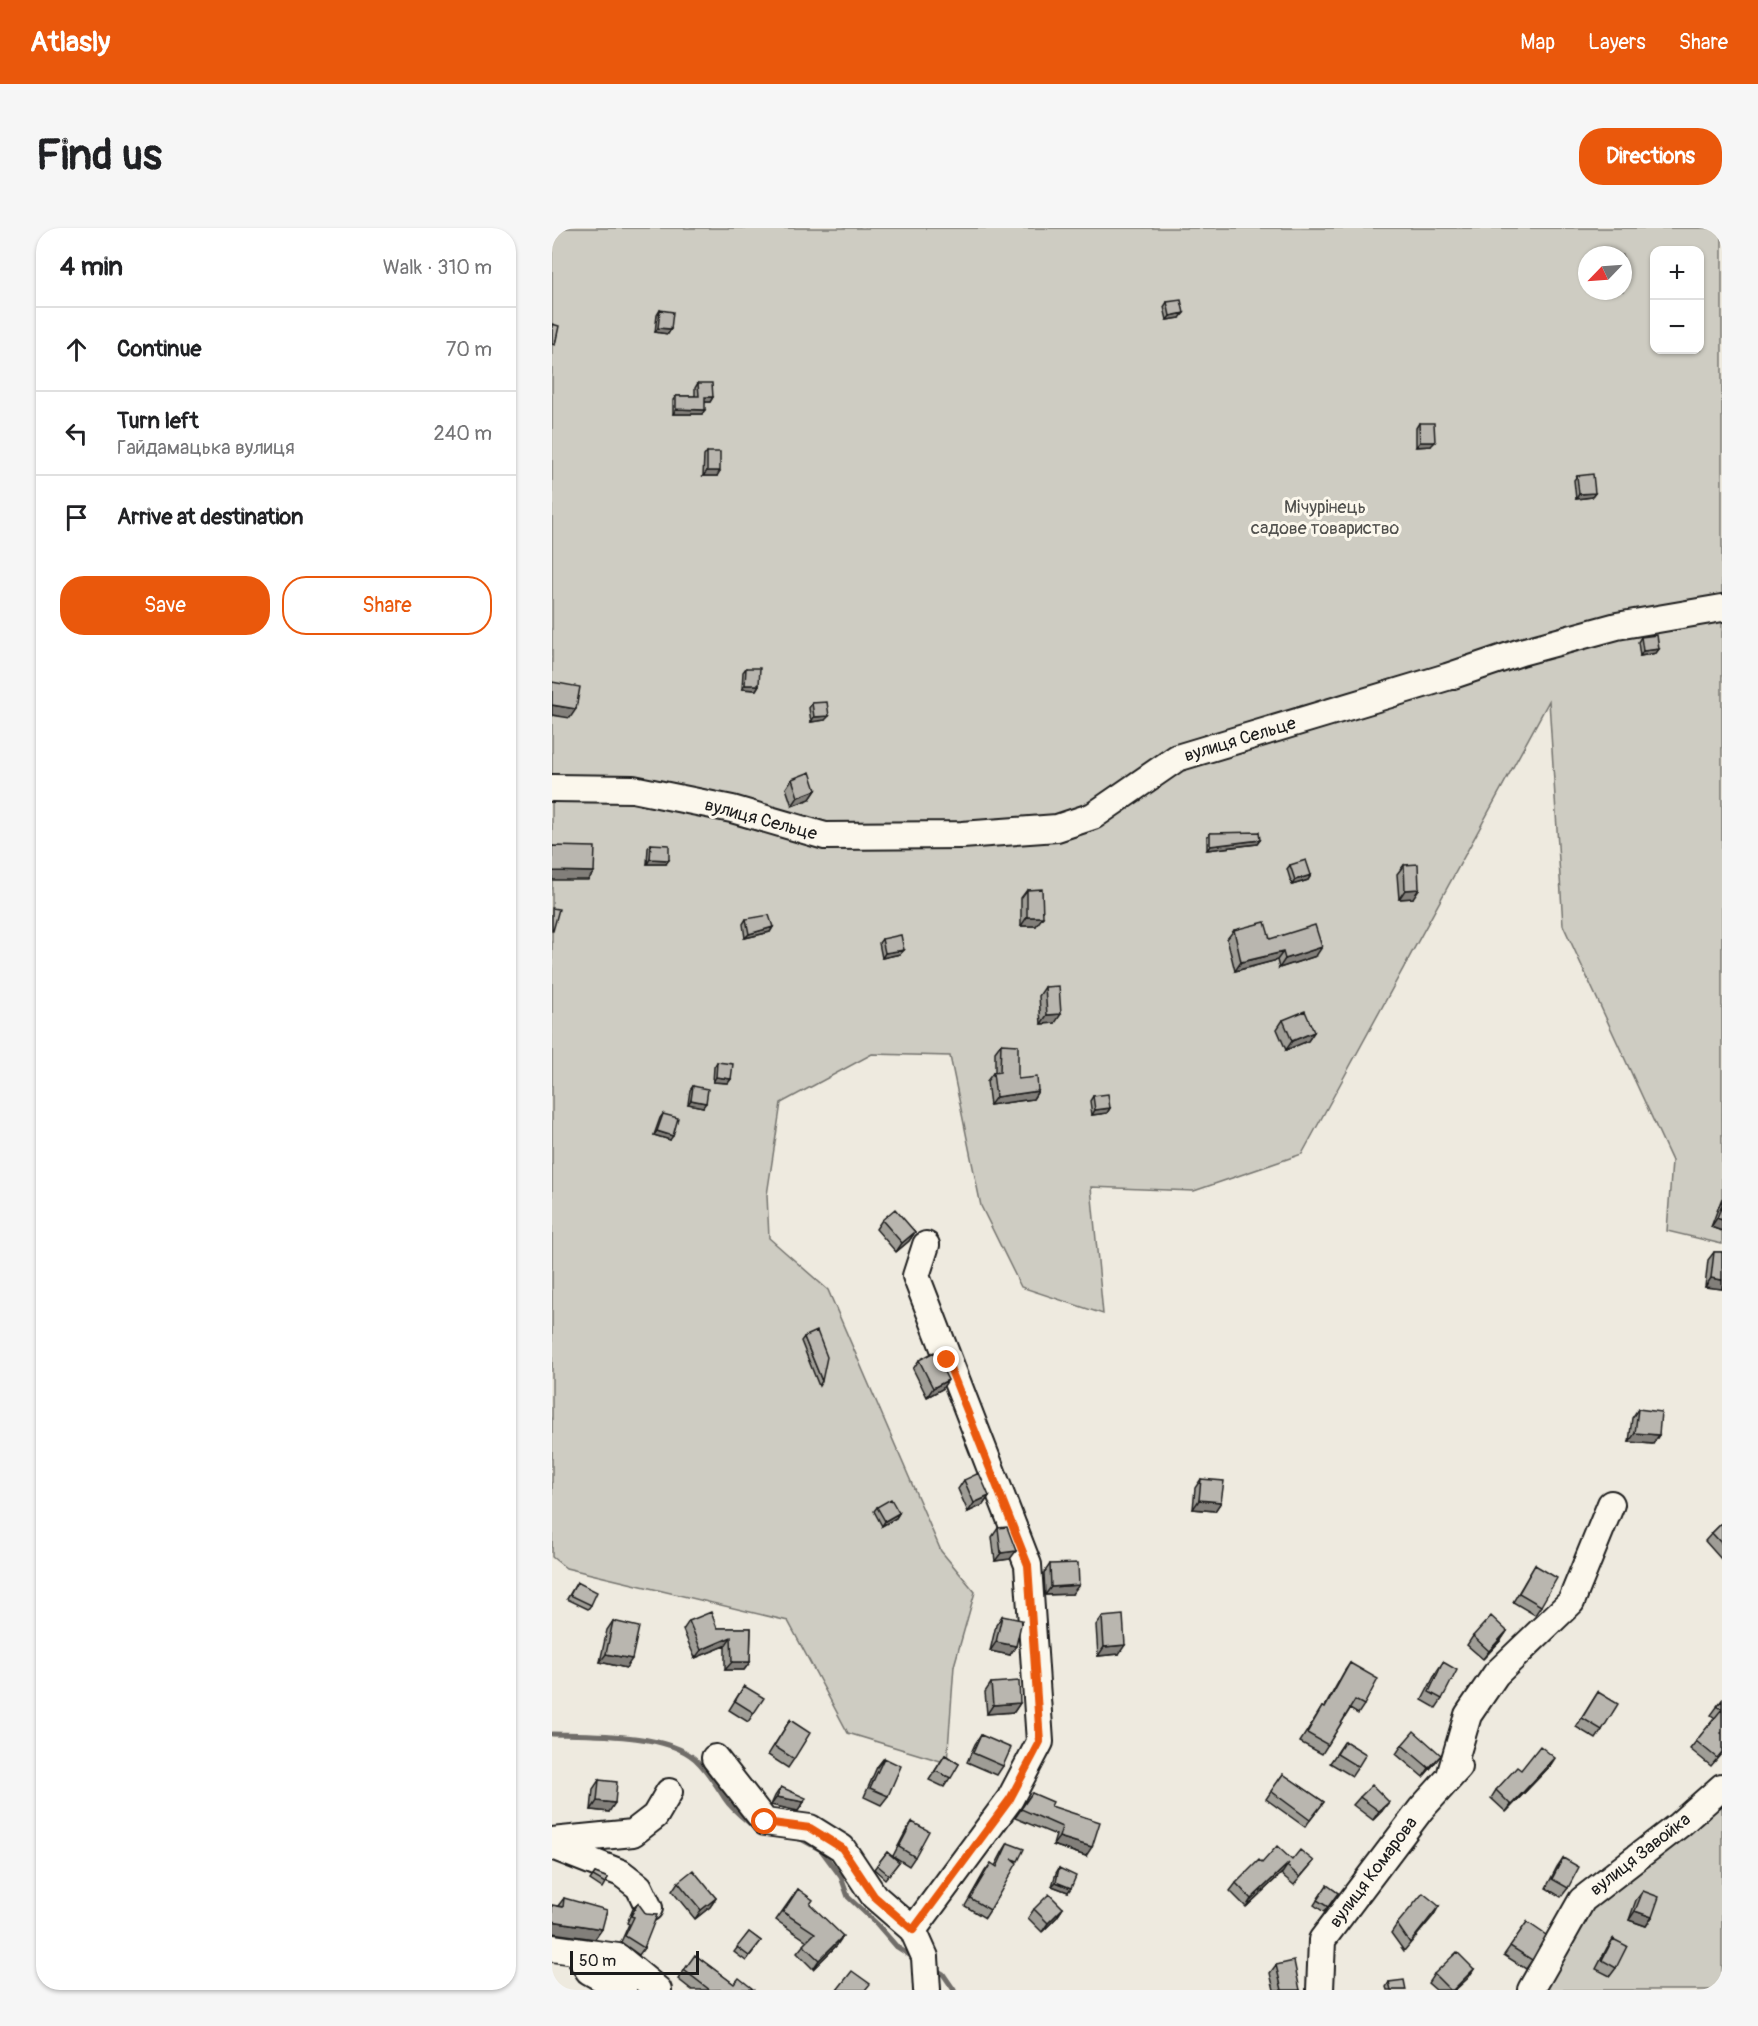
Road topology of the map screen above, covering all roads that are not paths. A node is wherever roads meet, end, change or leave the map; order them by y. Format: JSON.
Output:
{"nodes":[{"id":1,"x":1722,"y":608,"type":"edge"},
{"id":2,"x":552,"y":788,"type":"edge"},
{"id":3,"x":926,"y":1245,"type":"dead end"},
{"id":4,"x":1611,"y":1504,"type":"dead end"},
{"id":5,"x":715,"y":1758,"type":"dead end"},
{"id":6,"x":1722,"y":1787,"type":"edge"},
{"id":7,"x":669,"y":1792,"type":"dead end"},
{"id":8,"x":552,"y":1841,"type":"edge"},
{"id":9,"x":552,"y":1846,"type":"edge"},
{"id":10,"x":649,"y":1908,"type":"dead end"},
{"id":11,"x":913,"y":1930,"type":"junction"},
{"id":12,"x":564,"y":1949,"type":"edge"},
{"id":13,"x":926,"y":1974,"type":"edge"},
{"id":14,"x":623,"y":1990,"type":"edge"},
{"id":15,"x":658,"y":1990,"type":"edge"},
{"id":16,"x":1320,"y":1990,"type":"edge"},
{"id":17,"x":1531,"y":1990,"type":"edge"}],
"edges":[{"from":1,"to":2,"type":"street","name":"вулиця Сельце"},
{"from":3,"to":11,"type":"street"},
{"from":4,"to":16,"type":"street","name":"вулиця Комарова"},
{"from":5,"to":11,"type":"street"},
{"from":6,"to":17,"type":"street","name":"вулиця Завойка"},
{"from":7,"to":8,"type":"street"},
{"from":9,"to":10,"type":"street"},
{"from":11,"to":13,"type":"street"},
{"from":12,"to":14,"type":"street"},
{"from":12,"to":15,"type":"street"}]}
